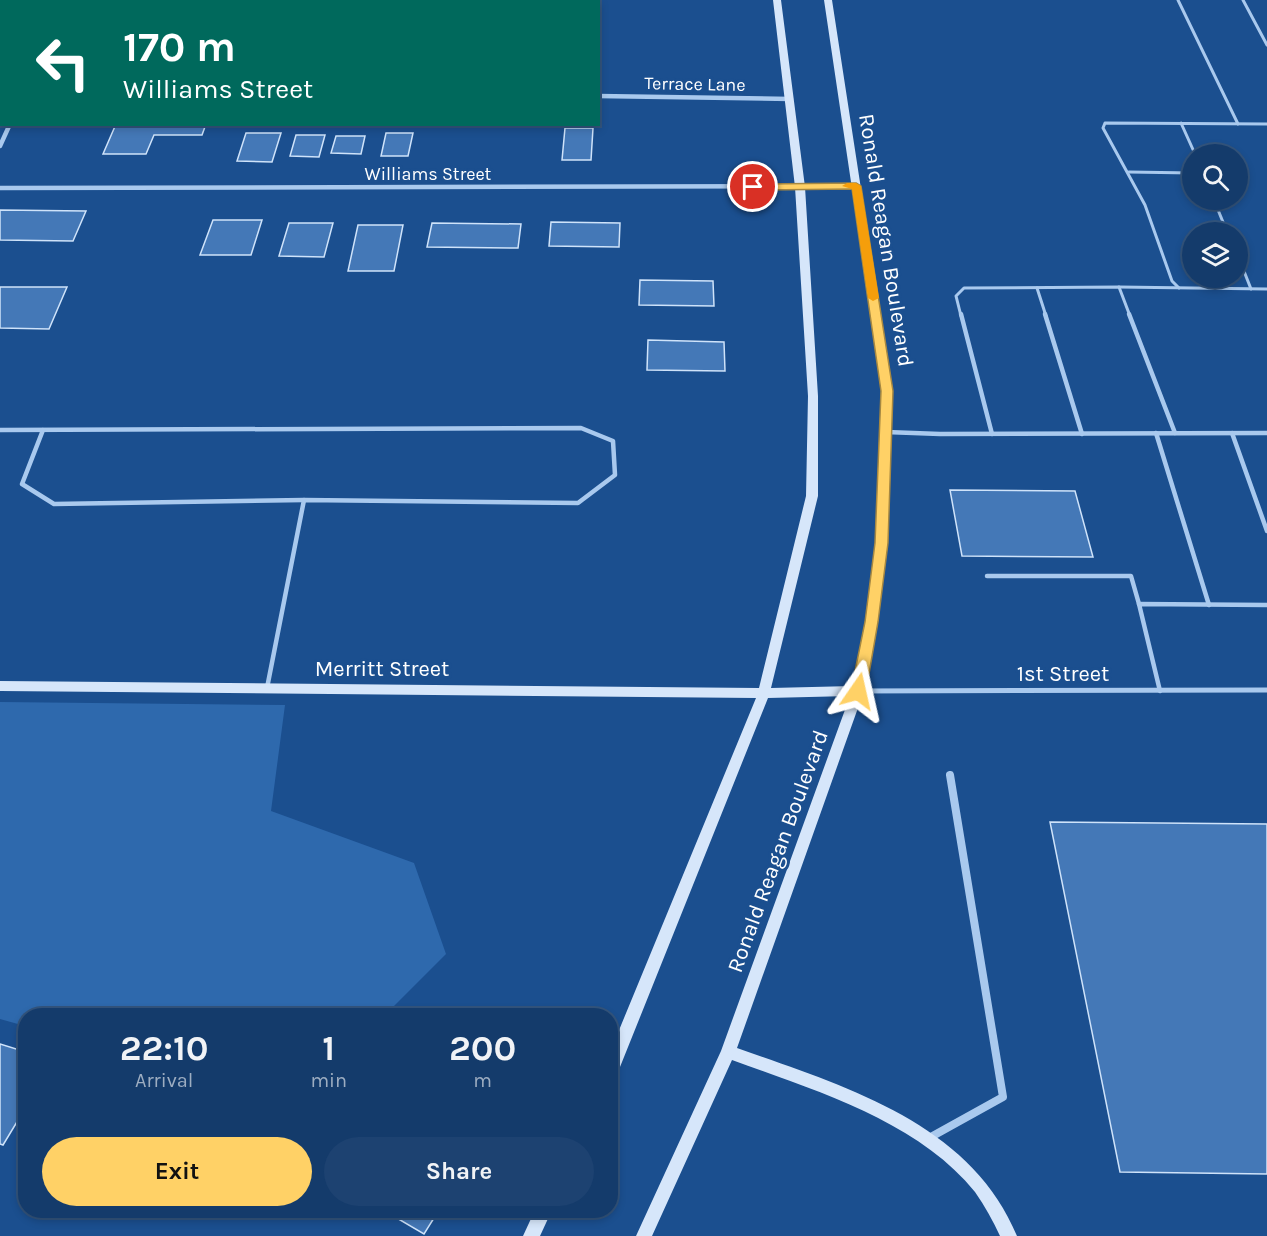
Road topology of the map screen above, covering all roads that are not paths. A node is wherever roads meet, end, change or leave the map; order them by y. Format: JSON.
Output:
{"nodes":[{"id":1,"x":777,"y":0,"type":"edge"},
{"id":2,"x":828,"y":0,"type":"edge"},
{"id":3,"x":1178,"y":0,"type":"edge"},
{"id":4,"x":1243,"y":0,"type":"edge"},
{"id":5,"x":1267,"y":45,"type":"edge"},
{"id":6,"x":600,"y":96,"type":"edge"},
{"id":7,"x":791,"y":99,"type":"junction"},
{"id":8,"x":1181,"y":123,"type":"junction"},
{"id":9,"x":1238,"y":124,"type":"junction"},
{"id":10,"x":1267,"y":124,"type":"edge"},
{"id":11,"x":9,"y":126,"type":"edge"},
{"id":12,"x":1190,"y":144,"type":"edge"},
{"id":13,"x":0,"y":146,"type":"edge"},
{"id":14,"x":1129,"y":172,"type":"junction"},
{"id":15,"x":1182,"y":173,"type":"edge"},
{"id":16,"x":856,"y":186,"type":"junction"},
{"id":17,"x":800,"y":187,"type":"junction"},
{"id":18,"x":0,"y":188,"type":"edge"},
{"id":19,"x":1248,"y":281,"type":"edge"},
{"id":20,"x":1119,"y":287,"type":"junction"},
{"id":21,"x":1037,"y":288,"type":"junction"},
{"id":22,"x":1179,"y":288,"type":"junction"},
{"id":23,"x":1251,"y":289,"type":"junction"},
{"id":24,"x":1267,"y":289,"type":"edge"},
{"id":25,"x":0,"y":430,"type":"edge"},
{"id":26,"x":43,"y":430,"type":"junction"},
{"id":27,"x":886,"y":432,"type":"junction"},
{"id":28,"x":1156,"y":433,"type":"junction"},
{"id":29,"x":1175,"y":433,"type":"junction"},
{"id":30,"x":1232,"y":433,"type":"junction"},
{"id":31,"x":1267,"y":433,"type":"edge"},
{"id":32,"x":992,"y":434,"type":"junction"},
{"id":33,"x":1082,"y":434,"type":"junction"},
{"id":34,"x":304,"y":500,"type":"junction"},
{"id":35,"x":1267,"y":531,"type":"edge"},
{"id":36,"x":987,"y":576,"type":"dead end"},
{"id":37,"x":1139,"y":604,"type":"junction"},
{"id":38,"x":1209,"y":605,"type":"junction"},
{"id":39,"x":1267,"y":605,"type":"edge"},
{"id":40,"x":0,"y":686,"type":"edge"},
{"id":41,"x":267,"y":688,"type":"junction"},
{"id":42,"x":1267,"y":690,"type":"edge"},
{"id":43,"x":858,"y":691,"type":"junction"},
{"id":44,"x":1160,"y":691,"type":"junction"},
{"id":45,"x":764,"y":693,"type":"junction"},
{"id":46,"x":950,"y":775,"type":"dead end"},
{"id":47,"x":618,"y":1052,"type":"edge"},
{"id":48,"x":729,"y":1052,"type":"junction"},
{"id":49,"x":929,"y":1138,"type":"junction"},
{"id":50,"x":540,"y":1218,"type":"edge"},
{"id":51,"x":531,"y":1236,"type":"edge"},
{"id":52,"x":644,"y":1236,"type":"edge"},
{"id":53,"x":1010,"y":1236,"type":"edge"}],
"edges":[{"from":1,"to":7,"type":"main road"},
{"from":2,"to":16,"type":"main road","name":"Ronald Reagan Boulevard"},
{"from":3,"to":9,"type":"lane"},
{"from":4,"to":5,"type":"lane"},
{"from":6,"to":7,"type":"street","name":"Terrace Lane"},
{"from":7,"to":17,"type":"main road"},
{"from":8,"to":9,"type":"lane"},
{"from":8,"to":12,"type":"lane"},
{"from":8,"to":14,"type":"lane"},
{"from":9,"to":10,"type":"lane"},
{"from":11,"to":13,"type":"street"},
{"from":14,"to":15,"type":"lane"},
{"from":14,"to":22,"type":"lane"},
{"from":16,"to":17,"type":"street","name":"Williams Street"},
{"from":16,"to":27,"type":"main road","name":"Ronald Reagan Boulevard"},
{"from":17,"to":18,"type":"street","name":"Williams Street"},
{"from":17,"to":45,"type":"main road"},
{"from":19,"to":23,"type":"lane"},
{"from":20,"to":21,"type":"lane"},
{"from":20,"to":22,"type":"lane"},
{"from":20,"to":29,"type":"lane"},
{"from":21,"to":32,"type":"lane"},
{"from":21,"to":33,"type":"lane"},
{"from":22,"to":23,"type":"lane"},
{"from":23,"to":24,"type":"lane"},
{"from":25,"to":26,"type":"lane"},
{"from":26,"to":34,"type":"lane"},
{"from":26,"to":34,"type":"lane"},
{"from":27,"to":32,"type":"lane"},
{"from":27,"to":43,"type":"main road","name":"Ronald Reagan Boulevard"},
{"from":28,"to":29,"type":"lane"},
{"from":28,"to":33,"type":"lane"},
{"from":28,"to":38,"type":"lane"},
{"from":29,"to":30,"type":"lane"},
{"from":30,"to":31,"type":"lane"},
{"from":30,"to":35,"type":"lane"},
{"from":32,"to":33,"type":"lane"},
{"from":34,"to":41,"type":"lane"},
{"from":36,"to":37,"type":"lane"},
{"from":37,"to":38,"type":"lane"},
{"from":37,"to":44,"type":"lane"},
{"from":38,"to":39,"type":"lane"},
{"from":40,"to":41,"type":"main road","name":"Merritt Street"},
{"from":41,"to":45,"type":"main road","name":"Merritt Street"},
{"from":42,"to":44,"type":"street","name":"1st Street"},
{"from":43,"to":44,"type":"street","name":"1st Street"},
{"from":43,"to":45,"type":"main road","name":"Merritt Street"},
{"from":43,"to":48,"type":"main road","name":"Ronald Reagan Boulevard"},
{"from":45,"to":47,"type":"main road"},
{"from":46,"to":49,"type":"street"},
{"from":48,"to":49,"type":"main road"},
{"from":48,"to":52,"type":"main road","name":"Ronald Reagan Boulevard"},
{"from":49,"to":53,"type":"main road"},
{"from":50,"to":51,"type":"main road"}]}
